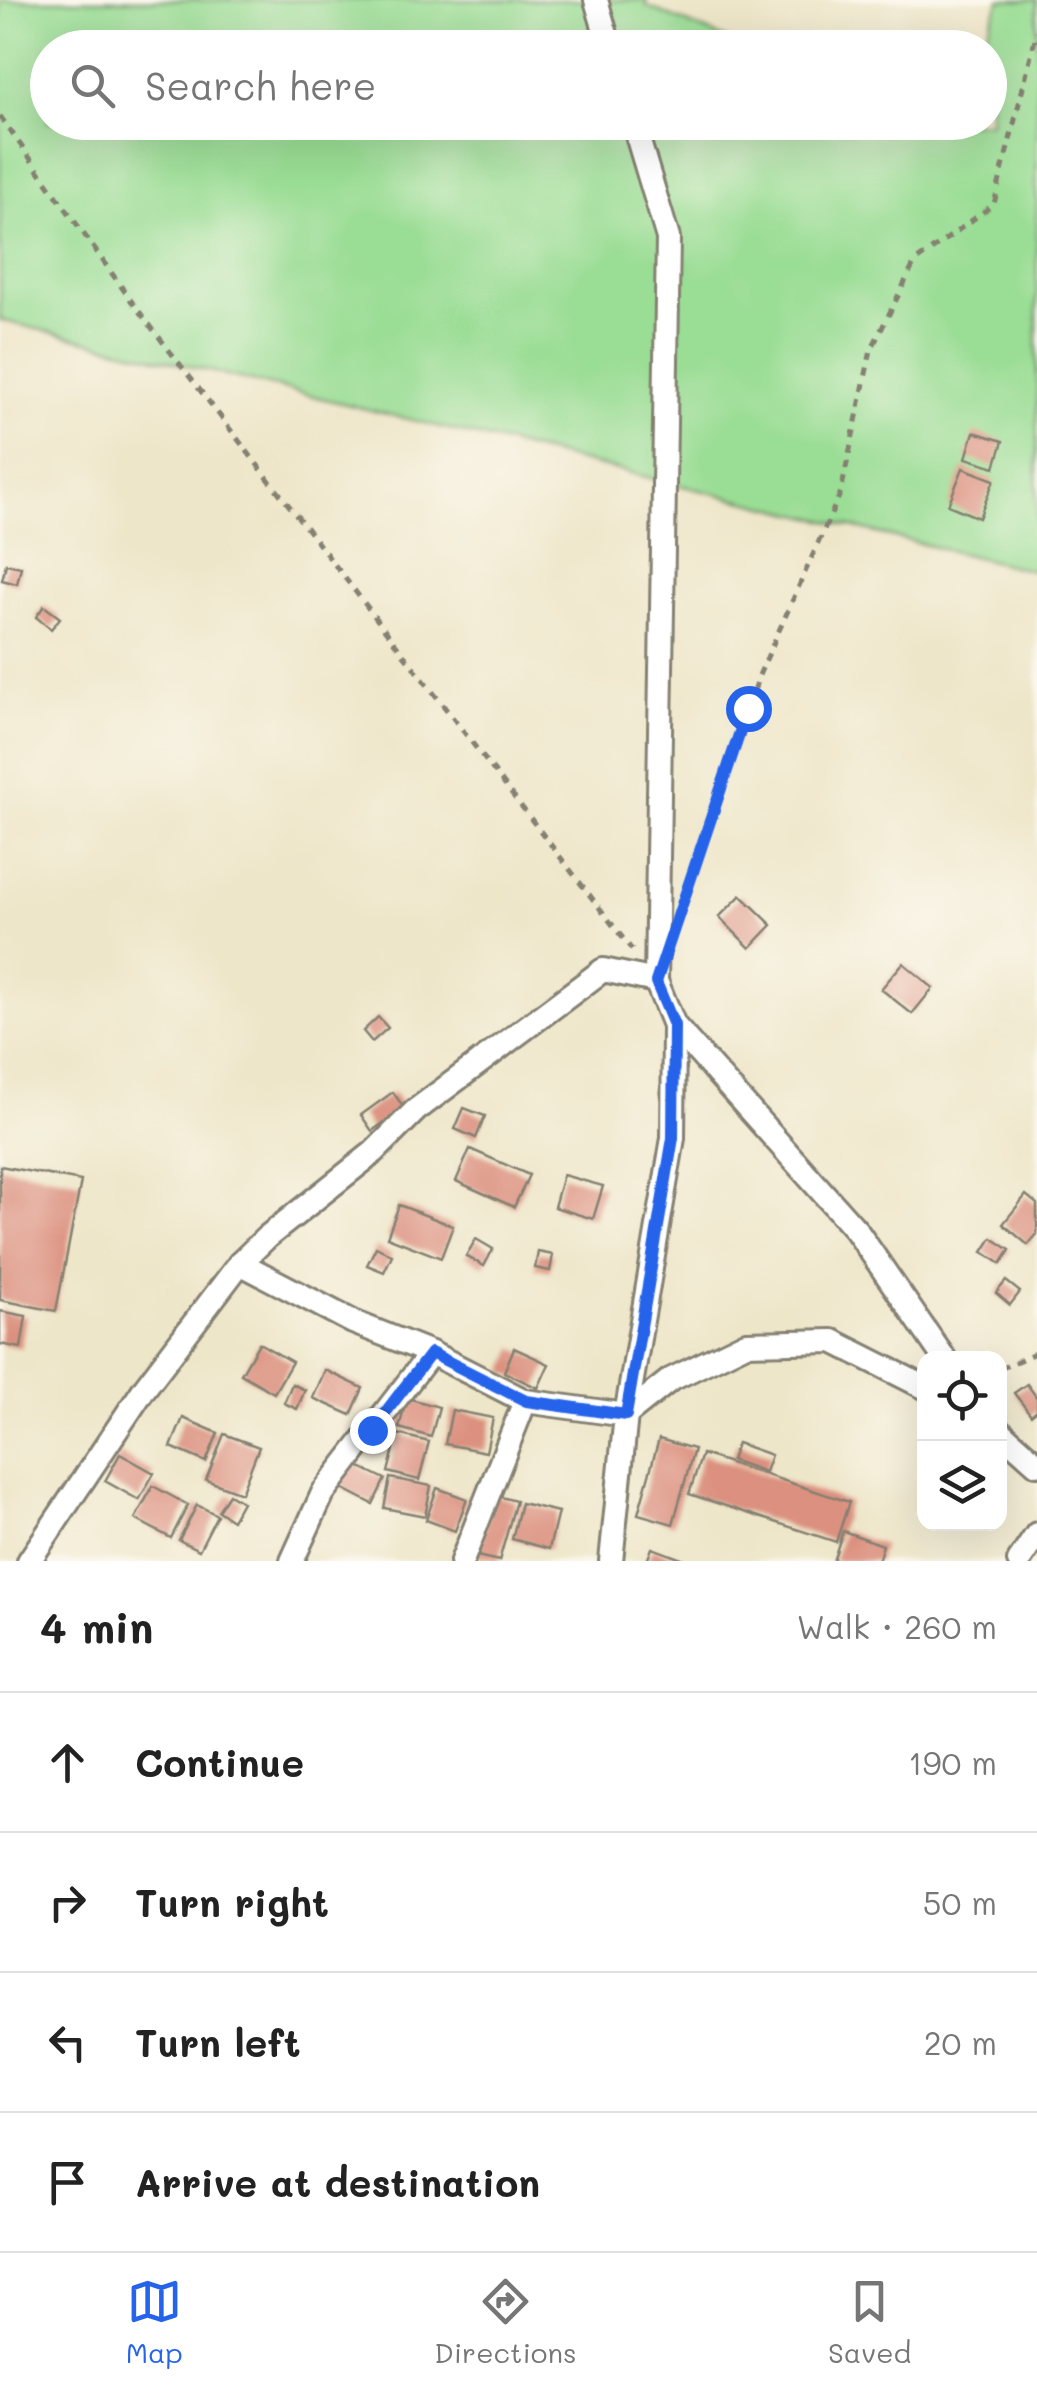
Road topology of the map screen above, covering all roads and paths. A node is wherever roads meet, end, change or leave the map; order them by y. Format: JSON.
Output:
{"nodes":[{"id":1,"x":596,"y":0,"type":"edge"},
{"id":2,"x":605,"y":30,"type":"edge"},
{"id":3,"x":1037,"y":31,"type":"edge"},
{"id":4,"x":0,"y":116,"type":"edge"},
{"id":5,"x":638,"y":140,"type":"edge"},
{"id":6,"x":681,"y":909,"type":"dead end"},
{"id":7,"x":656,"y":982,"type":"junction"},
{"id":8,"x":674,"y":1025,"type":"junction"},
{"id":9,"x":240,"y":1264,"type":"junction"},
{"id":10,"x":939,"y":1351,"type":"edge"},
{"id":11,"x":1037,"y":1352,"type":"edge"},
{"id":12,"x":431,"y":1353,"type":"junction"},
{"id":13,"x":1007,"y":1366,"type":"edge"},
{"id":14,"x":917,"y":1382,"type":"edge"},
{"id":15,"x":526,"y":1401,"type":"junction"},
{"id":16,"x":626,"y":1415,"type":"junction"},
{"id":17,"x":1007,"y":1437,"type":"edge"},
{"id":18,"x":1037,"y":1464,"type":"edge"},
{"id":19,"x":1037,"y":1534,"type":"edge"},
{"id":20,"x":29,"y":1561,"type":"edge"},
{"id":21,"x":292,"y":1561,"type":"edge"},
{"id":22,"x":462,"y":1561,"type":"edge"},
{"id":23,"x":612,"y":1561,"type":"edge"},
{"id":24,"x":1019,"y":1561,"type":"edge"}],
"edges":[{"from":1,"to":2,"type":"street"},
{"from":3,"to":6,"type":"path"},
{"from":4,"to":7,"type":"path"},
{"from":5,"to":7,"type":"street"},
{"from":7,"to":8,"type":"street"},
{"from":7,"to":9,"type":"street"},
{"from":8,"to":10,"type":"street"},
{"from":8,"to":16,"type":"street"},
{"from":9,"to":12,"type":"street"},
{"from":9,"to":20,"type":"street"},
{"from":11,"to":13,"type":"path"},
{"from":12,"to":15,"type":"street"},
{"from":12,"to":21,"type":"street"},
{"from":14,"to":16,"type":"street"},
{"from":15,"to":16,"type":"street"},
{"from":15,"to":22,"type":"street"},
{"from":16,"to":23,"type":"street"},
{"from":17,"to":18,"type":"street"},
{"from":19,"to":24,"type":"street"}]}
